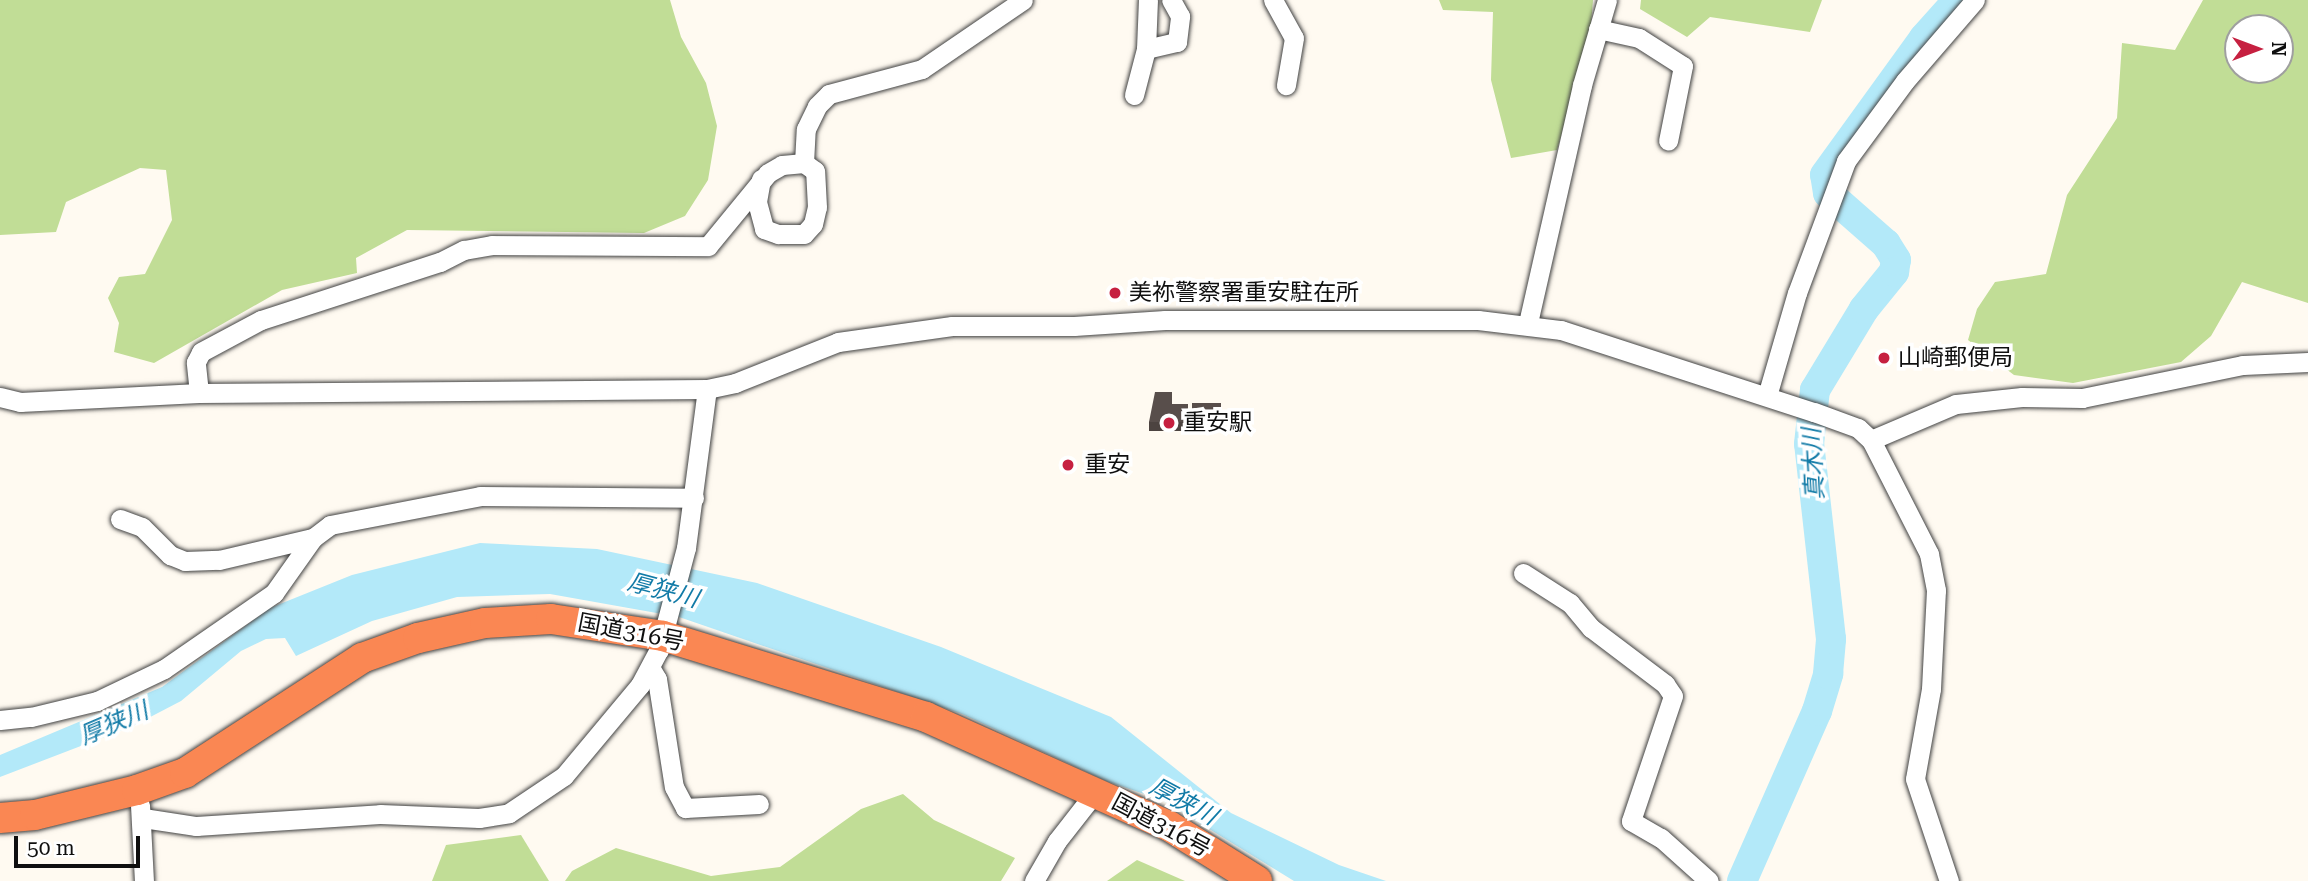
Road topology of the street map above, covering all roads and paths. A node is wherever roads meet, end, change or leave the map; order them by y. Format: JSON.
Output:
{"nodes":[{"id":1,"x":1023,"y":0,"type":"edge"},
{"id":2,"x":1148,"y":0,"type":"edge"},
{"id":3,"x":1171,"y":0,"type":"edge"},
{"id":4,"x":1273,"y":0,"type":"edge"},
{"id":5,"x":1607,"y":0,"type":"edge"},
{"id":6,"x":1975,"y":0,"type":"edge"},
{"id":7,"x":1598,"y":29,"type":"junction"},
{"id":8,"x":1146,"y":48,"type":"junction"},
{"id":9,"x":1286,"y":85,"type":"dead end"},
{"id":10,"x":1134,"y":94,"type":"dead end"},
{"id":11,"x":1668,"y":141,"type":"dead end"},
{"id":12,"x":804,"y":163,"type":"junction"},
{"id":13,"x":761,"y":179,"type":"junction"},
{"id":14,"x":1528,"y":323,"type":"junction"},
{"id":15,"x":2308,"y":362,"type":"edge"},
{"id":16,"x":707,"y":389,"type":"junction"},
{"id":17,"x":199,"y":393,"type":"junction"},
{"id":18,"x":1767,"y":396,"type":"junction"},
{"id":19,"x":0,"y":397,"type":"edge"},
{"id":20,"x":1871,"y":440,"type":"junction"},
{"id":21,"x":694,"y":498,"type":"junction"},
{"id":22,"x":120,"y":519,"type":"dead end"},
{"id":23,"x":313,"y":538,"type":"junction"},
{"id":24,"x":1523,"y":573,"type":"dead end"},
{"id":25,"x":664,"y":631,"type":"junction"},
{"id":26,"x":651,"y":669,"type":"junction"},
{"id":27,"x":0,"y":720,"type":"edge"},
{"id":28,"x":1096,"y":791,"type":"junction"},
{"id":29,"x":140,"y":804,"type":"junction"},
{"id":30,"x":759,"y":804,"type":"dead end"},
{"id":31,"x":0,"y":818,"type":"edge"},
{"id":32,"x":144,"y":881,"type":"edge"},
{"id":33,"x":1034,"y":881,"type":"edge"},
{"id":34,"x":1257,"y":881,"type":"edge"},
{"id":35,"x":1709,"y":881,"type":"edge"},
{"id":36,"x":1949,"y":881,"type":"edge"}],
"edges":[{"from":1,"to":12,"type":"street"},
{"from":2,"to":8,"type":"street"},
{"from":3,"to":8,"type":"street"},
{"from":4,"to":9,"type":"street"},
{"from":5,"to":7,"type":"street"},
{"from":6,"to":18,"type":"street"},
{"from":7,"to":11,"type":"street"},
{"from":7,"to":14,"type":"street"},
{"from":8,"to":10,"type":"street"},
{"from":12,"to":13,"type":"street"},
{"from":12,"to":13,"type":"street"},
{"from":13,"to":17,"type":"street"},
{"from":14,"to":16,"type":"street"},
{"from":14,"to":18,"type":"street"},
{"from":15,"to":20,"type":"street"},
{"from":16,"to":17,"type":"street"},
{"from":16,"to":21,"type":"street"},
{"from":17,"to":19,"type":"street"},
{"from":18,"to":20,"type":"street"},
{"from":20,"to":36,"type":"street"},
{"from":21,"to":23,"type":"street"},
{"from":21,"to":25,"type":"street"},
{"from":22,"to":23,"type":"street"},
{"from":23,"to":27,"type":"street"},
{"from":24,"to":35,"type":"street"},
{"from":25,"to":26,"type":"street"},
{"from":25,"to":28,"type":"highway","name":"国道316号"},
{"from":25,"to":29,"type":"highway","name":"国道316号"},
{"from":26,"to":29,"type":"street"},
{"from":26,"to":30,"type":"street"},
{"from":28,"to":33,"type":"street"},
{"from":28,"to":34,"type":"highway","name":"国道316号"},
{"from":29,"to":31,"type":"highway","name":"国道316号"},
{"from":29,"to":32,"type":"street"}]}
